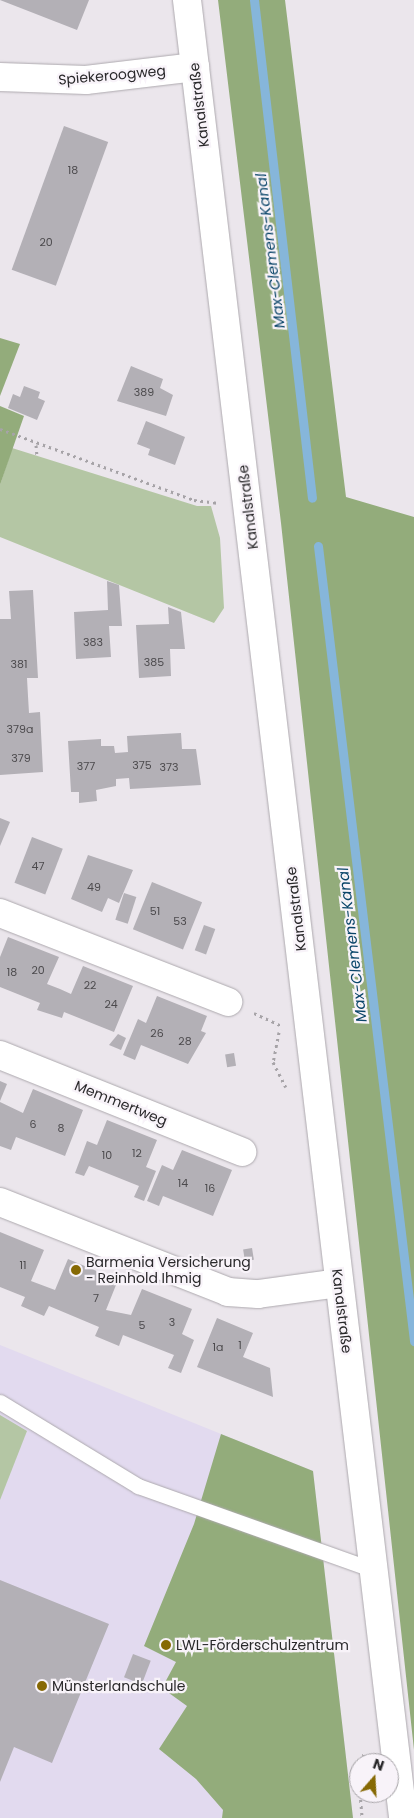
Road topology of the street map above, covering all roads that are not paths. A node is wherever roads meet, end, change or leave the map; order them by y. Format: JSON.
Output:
{"nodes":[{"id":1,"x":187,"y":0,"type":"edge"},
{"id":2,"x":194,"y":67,"type":"junction"},
{"id":3,"x":0,"y":77,"type":"edge"},
{"id":4,"x":0,"y":913,"type":"edge"},
{"id":5,"x":228,"y":1002,"type":"dead end"},
{"id":6,"x":0,"y":1054,"type":"edge"},
{"id":7,"x":242,"y":1152,"type":"dead end"},
{"id":8,"x":0,"y":1202,"type":"edge"},
{"id":9,"x":338,"y":1282,"type":"junction"},
{"id":10,"x":0,"y":1402,"type":"edge"},
{"id":11,"x":374,"y":1570,"type":"junction"},
{"id":12,"x":403,"y":1818,"type":"edge"}],
"edges":[{"from":1,"to":2,"type":"main road","name":"Kanalstraße"},
{"from":2,"to":3,"type":"main road","name":"Spiekeroogweg"},
{"from":2,"to":9,"type":"main road","name":"Kanalstraße"},
{"from":4,"to":5,"type":"main road"},
{"from":6,"to":7,"type":"main road","name":"Memmertweg"},
{"from":8,"to":9,"type":"main road"},
{"from":9,"to":11,"type":"main road","name":"Kanalstraße"},
{"from":10,"to":11,"type":"lane"},
{"from":11,"to":12,"type":"main road","name":"Kanalstraße"}]}
